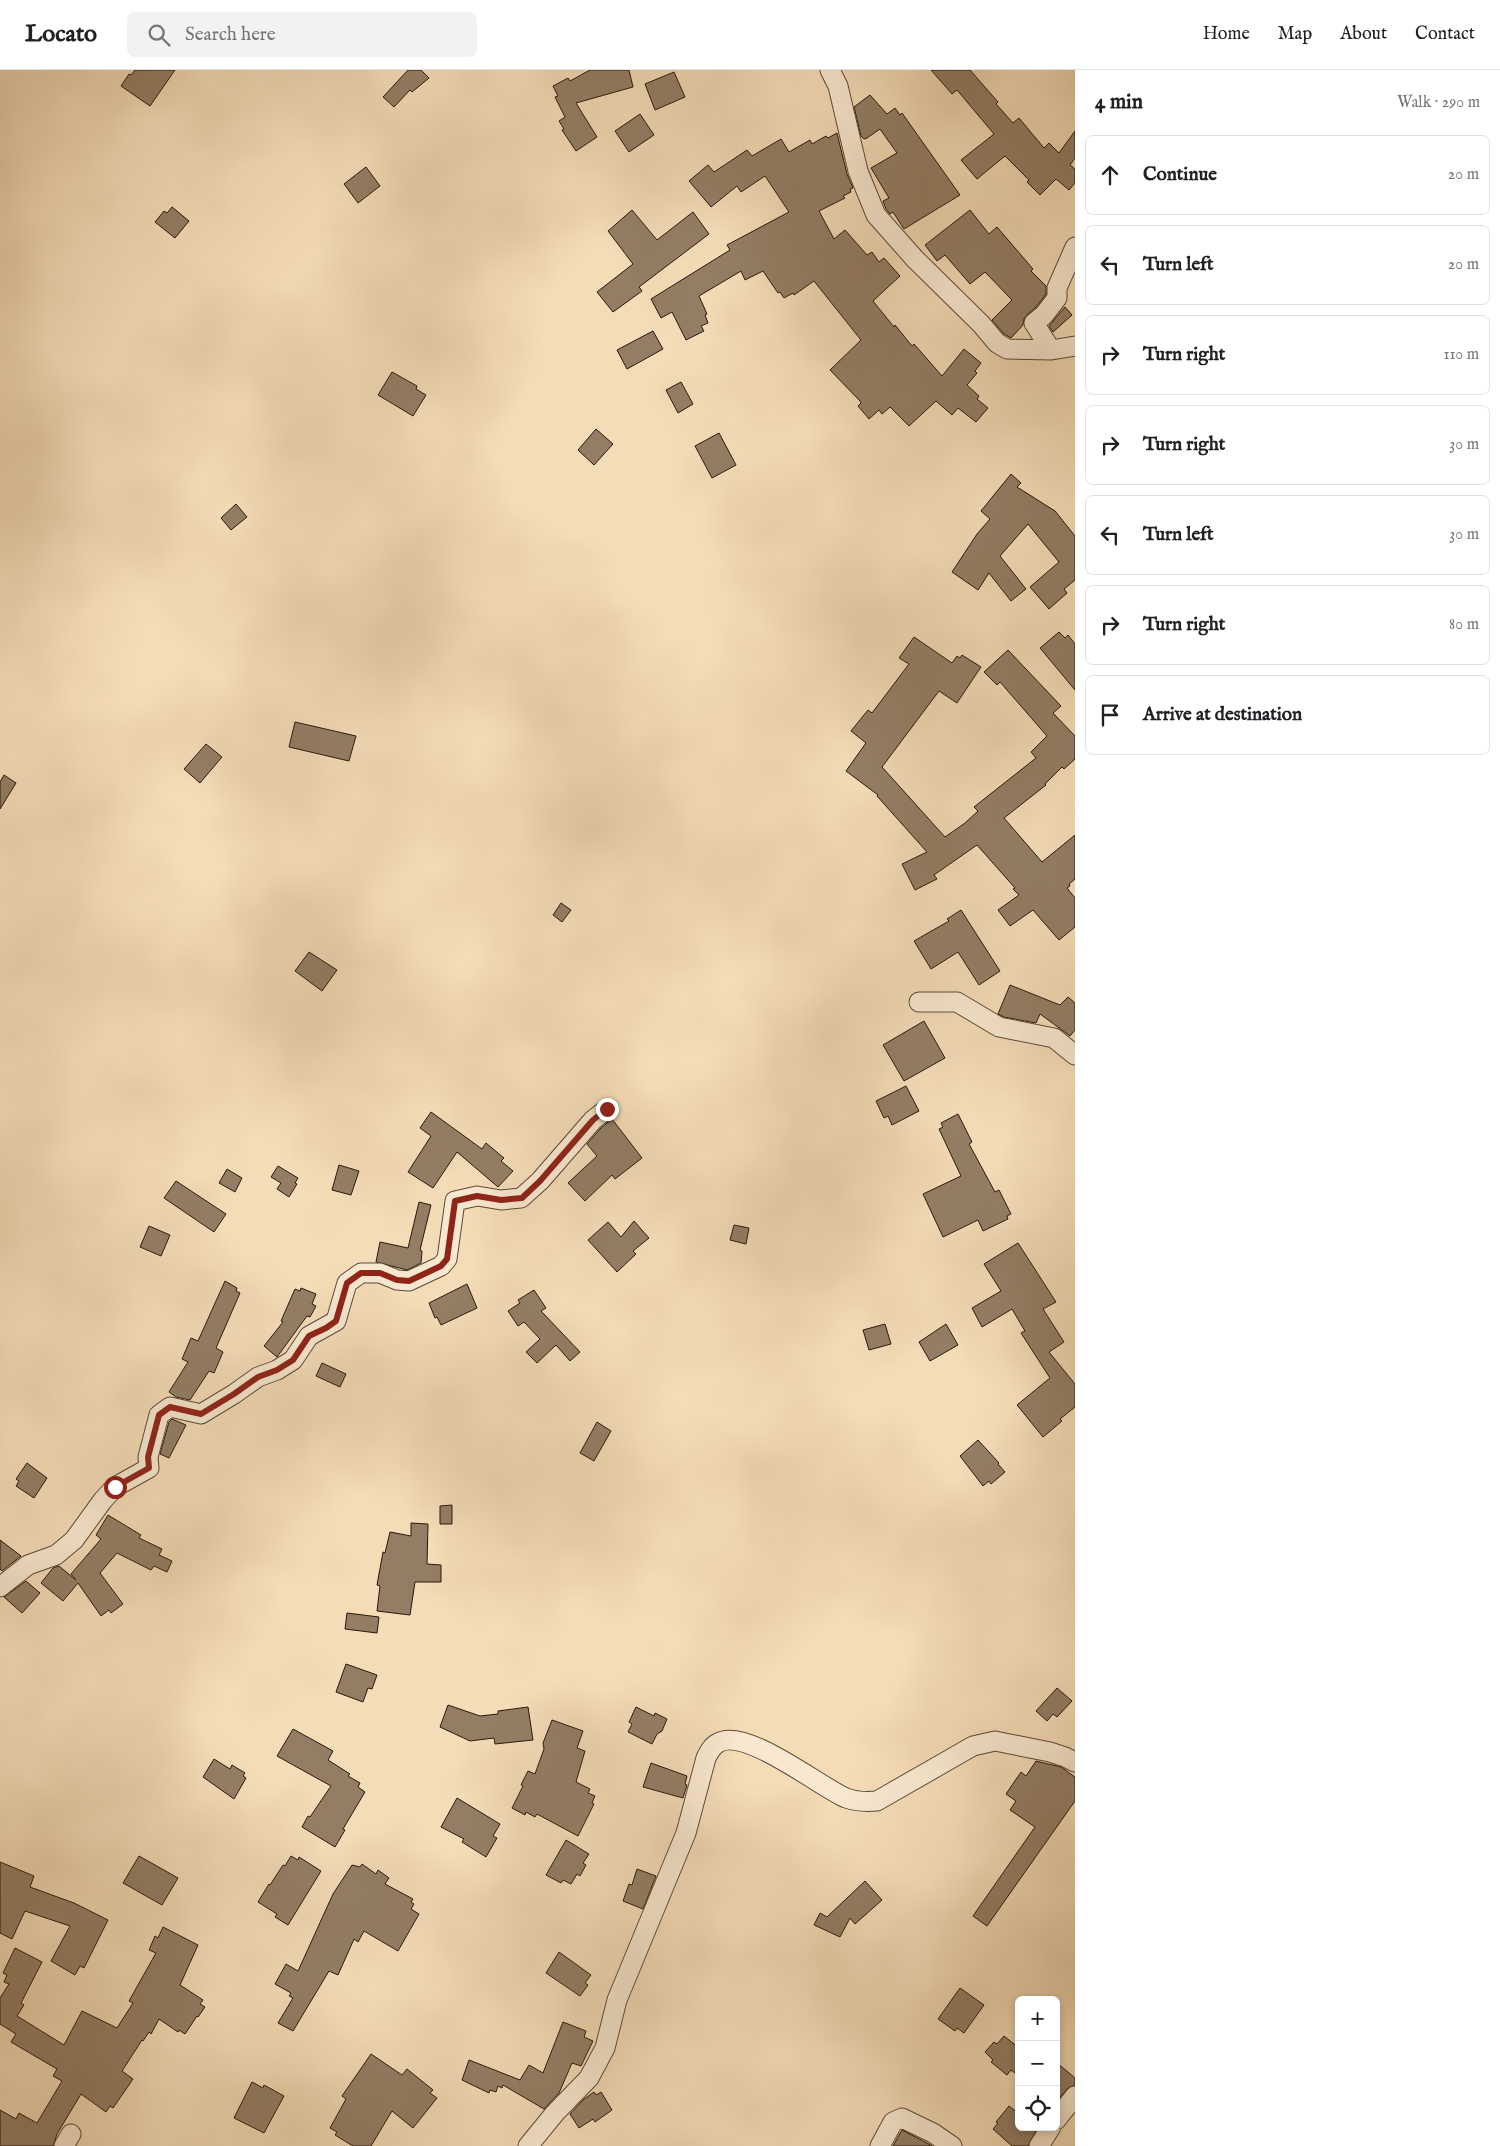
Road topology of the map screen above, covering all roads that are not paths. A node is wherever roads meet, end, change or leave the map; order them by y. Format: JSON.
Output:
{"nodes":[{"id":1,"x":830,"y":70,"type":"edge"},
{"id":2,"x":1075,"y":247,"type":"edge"},
{"id":3,"x":1075,"y":346,"type":"edge"},
{"id":4,"x":1051,"y":350,"type":"junction"},
{"id":5,"x":919,"y":1002,"type":"dead end"},
{"id":6,"x":1075,"y":1055,"type":"edge"},
{"id":7,"x":607,"y":1109,"type":"dead end"},
{"id":8,"x":0,"y":1587,"type":"edge"},
{"id":9,"x":1075,"y":1762,"type":"edge"},
{"id":10,"x":1075,"y":2096,"type":"edge"},
{"id":11,"x":1060,"y":2115,"type":"edge"},
{"id":12,"x":1048,"y":2131,"type":"edge"},
{"id":13,"x":528,"y":2146,"type":"edge"},
{"id":14,"x":880,"y":2146,"type":"edge"},
{"id":15,"x":952,"y":2146,"type":"edge"},
{"id":16,"x":1039,"y":2146,"type":"edge"}],
"edges":[{"from":1,"to":4,"type":"street"},
{"from":2,"to":4,"type":"street"},
{"from":3,"to":4,"type":"street"},
{"from":5,"to":6,"type":"street"},
{"from":7,"to":8,"type":"street"},
{"from":9,"to":13,"type":"street"},
{"from":10,"to":11,"type":"street"},
{"from":12,"to":16,"type":"street"},
{"from":14,"to":15,"type":"street"}]}
